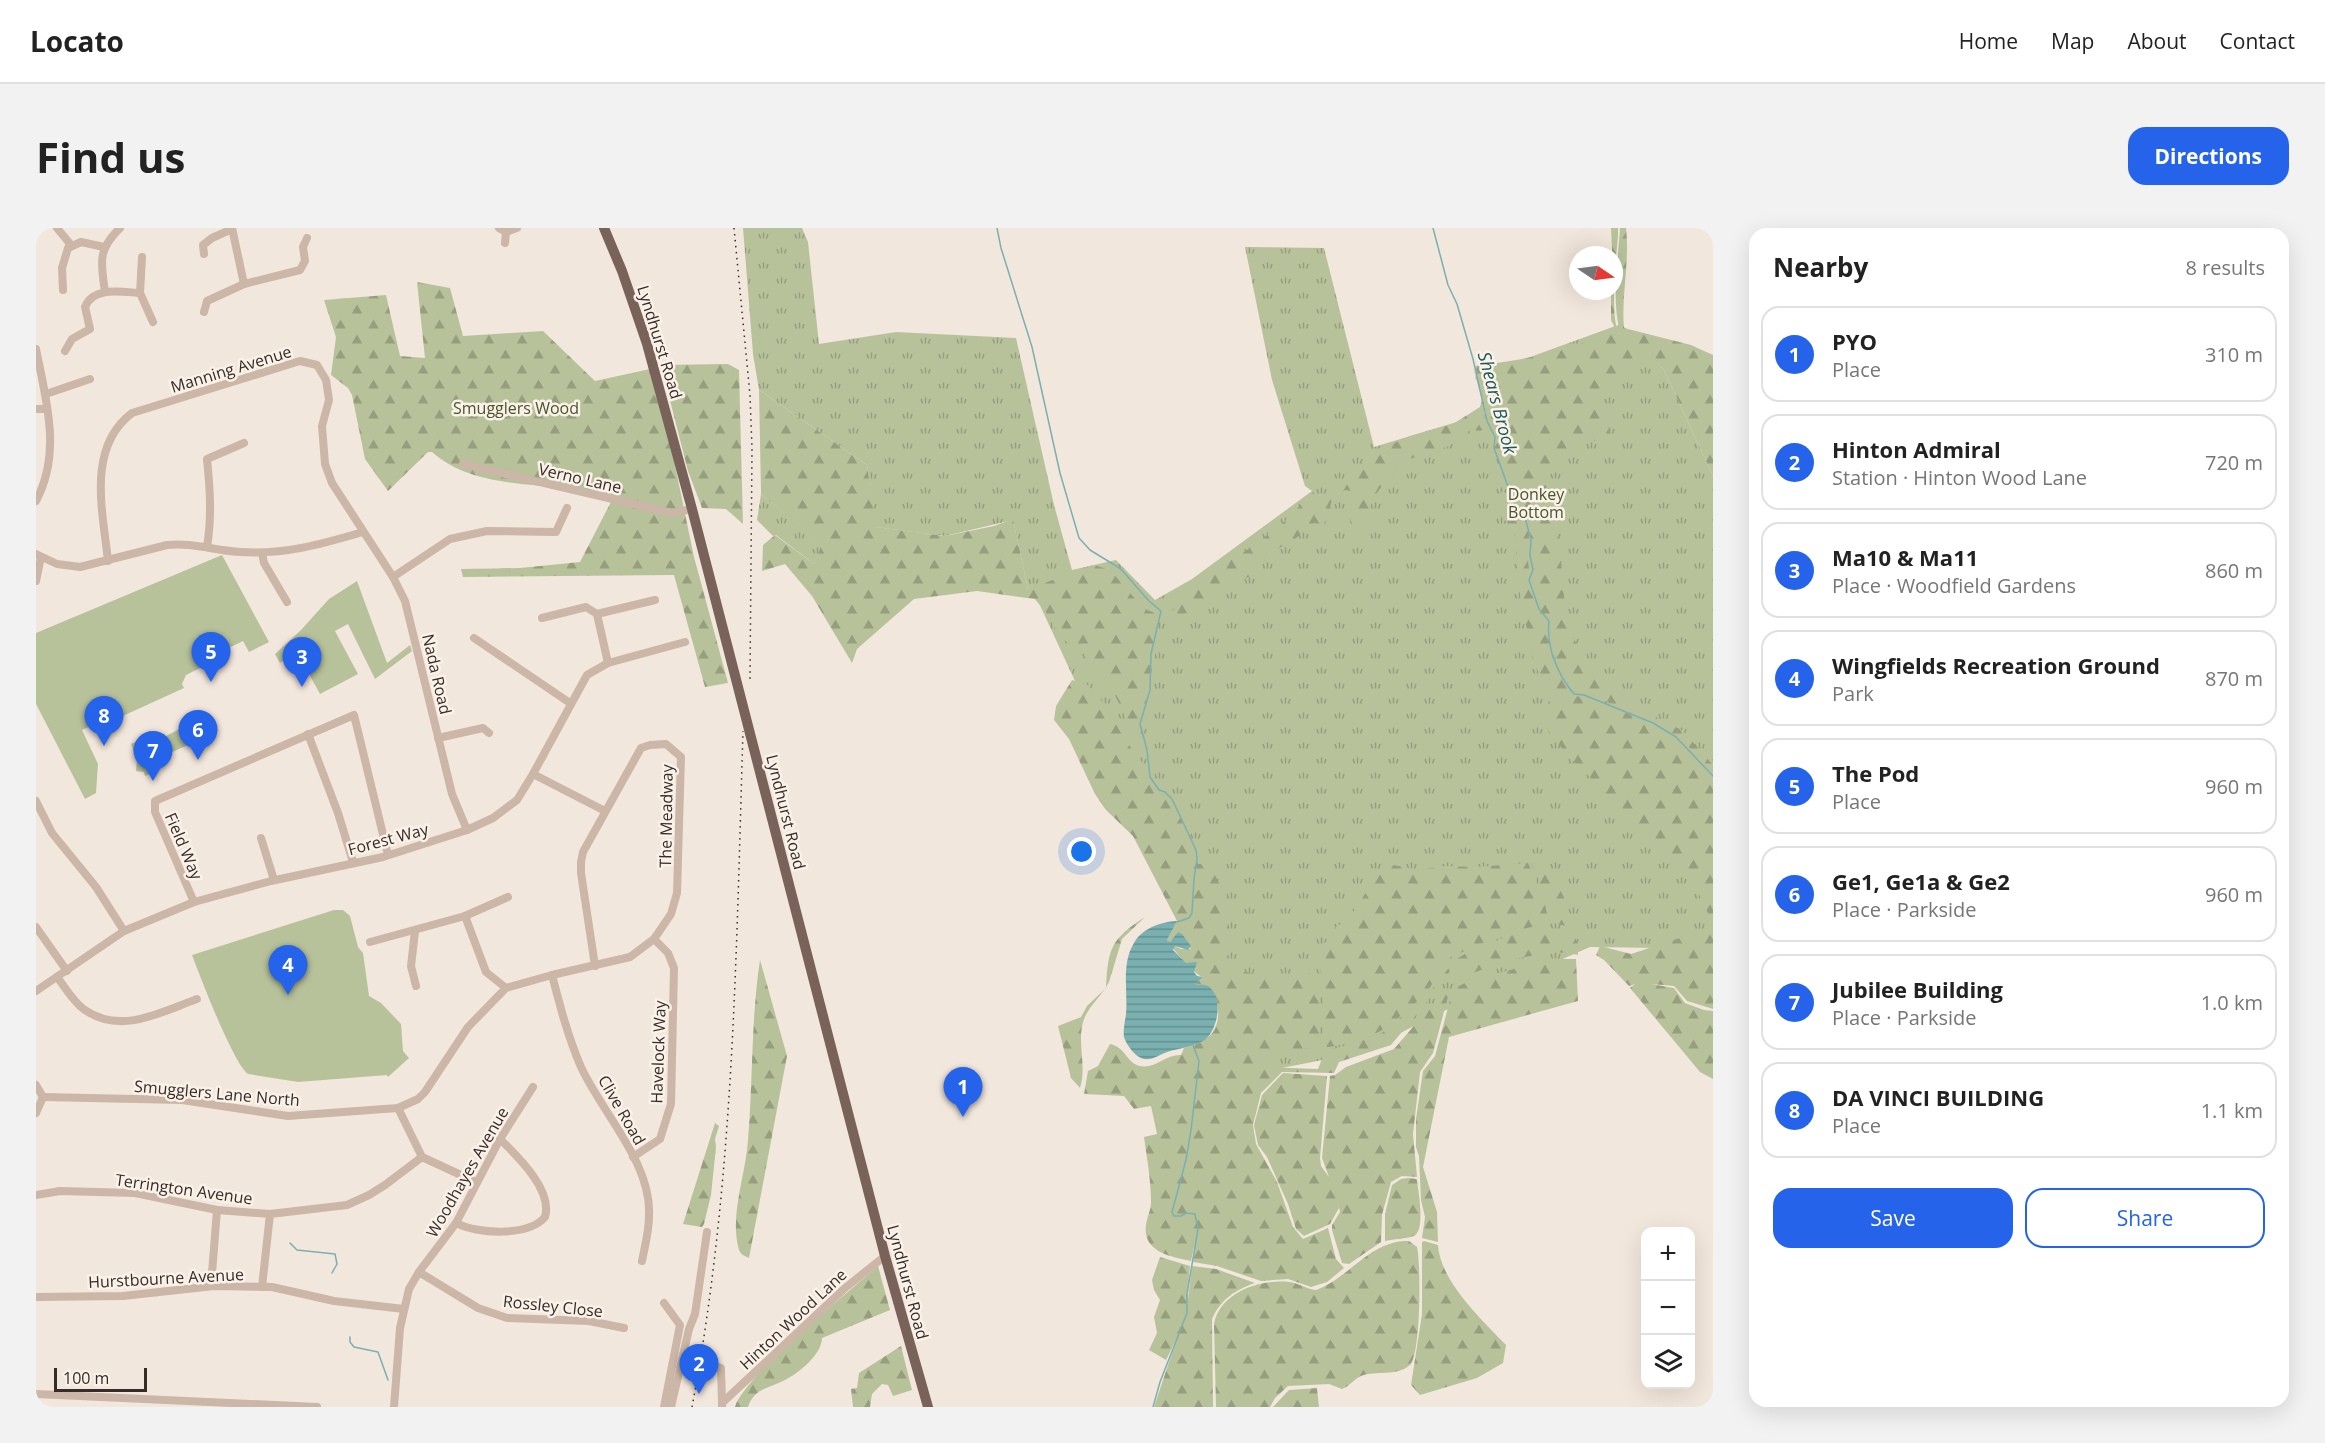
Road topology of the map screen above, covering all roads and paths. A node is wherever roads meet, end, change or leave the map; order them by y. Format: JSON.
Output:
{"nodes":[{"id":1,"x":57,"y":228,"type":"edge"},
{"id":2,"x":120,"y":228,"type":"edge"},
{"id":3,"x":517,"y":228,"type":"edge"},
{"id":4,"x":604,"y":228,"type":"edge"},
{"id":5,"x":232,"y":229,"type":"edge"},
{"id":6,"x":502,"y":230,"type":"edge"},
{"id":7,"x":307,"y":238,"type":"dead end"},
{"id":8,"x":505,"y":243,"type":"dead end"},
{"id":9,"x":71,"y":245,"type":"junction"},
{"id":10,"x":104,"y":247,"type":"junction"},
{"id":11,"x":201,"y":248,"type":"dead end"},
{"id":12,"x":142,"y":257,"type":"dead end"},
{"id":13,"x":244,"y":284,"type":"junction"},
{"id":14,"x":63,"y":290,"type":"dead end"},
{"id":15,"x":105,"y":292,"type":"junction"},
{"id":16,"x":141,"y":293,"type":"junction"},
{"id":17,"x":204,"y":312,"type":"dead end"},
{"id":18,"x":153,"y":322,"type":"dead end"},
{"id":19,"x":36,"y":350,"type":"edge"},
{"id":20,"x":65,"y":351,"type":"dead end"},
{"id":21,"x":90,"y":379,"type":"dead end"},
{"id":22,"x":46,"y":394,"type":"junction"},
{"id":23,"x":36,"y":409,"type":"edge"},
{"id":24,"x":47,"y":409,"type":"junction"},
{"id":25,"x":244,"y":443,"type":"dead end"},
{"id":26,"x":463,"y":464,"type":"dead end"},
{"id":27,"x":38,"y":489,"type":"edge"},
{"id":28,"x":36,"y":501,"type":"edge"},
{"id":29,"x":567,"y":508,"type":"dead end"},
{"id":30,"x":692,"y":509,"type":"junction"},
{"id":31,"x":363,"y":532,"type":"junction"},
{"id":32,"x":207,"y":547,"type":"junction"},
{"id":33,"x":262,"y":553,"type":"junction"},
{"id":34,"x":39,"y":555,"type":"edge"},
{"id":35,"x":108,"y":561,"type":"junction"},
{"id":36,"x":393,"y":577,"type":"junction"},
{"id":37,"x":36,"y":581,"type":"edge"},
{"id":38,"x":655,"y":600,"type":"dead end"},
{"id":39,"x":287,"y":602,"type":"dead end"},
{"id":40,"x":597,"y":614,"type":"junction"},
{"id":41,"x":542,"y":618,"type":"dead end"},
{"id":42,"x":474,"y":638,"type":"dead end"},
{"id":43,"x":685,"y":642,"type":"dead end"},
{"id":44,"x":608,"y":663,"type":"junction"},
{"id":45,"x":570,"y":703,"type":"junction"},
{"id":46,"x":485,"y":728,"type":"dead end"},
{"id":47,"x":308,"y":734,"type":"junction"},
{"id":48,"x":438,"y":738,"type":"junction"},
{"id":49,"x":533,"y":774,"type":"junction"},
{"id":50,"x":36,"y":801,"type":"edge"},
{"id":51,"x":605,"y":811,"type":"junction"},
{"id":52,"x":467,"y":830,"type":"junction"},
{"id":53,"x":262,"y":838,"type":"dead end"},
{"id":54,"x":388,"y":855,"type":"junction"},
{"id":55,"x":353,"y":862,"type":"junction"},
{"id":56,"x":274,"y":880,"type":"junction"},
{"id":57,"x":508,"y":897,"type":"dead end"},
{"id":58,"x":194,"y":902,"type":"junction"},
{"id":59,"x":465,"y":916,"type":"junction"},
{"id":60,"x":36,"y":927,"type":"edge"},
{"id":61,"x":124,"y":931,"type":"junction"},
{"id":62,"x":415,"y":931,"type":"junction"},
{"id":63,"x":654,"y":939,"type":"junction"},
{"id":64,"x":370,"y":942,"type":"dead end"},
{"id":65,"x":595,"y":966,"type":"junction"},
{"id":66,"x":67,"y":971,"type":"junction"},
{"id":67,"x":552,"y":975,"type":"junction"},
{"id":68,"x":57,"y":977,"type":"junction"},
{"id":69,"x":416,"y":986,"type":"dead end"},
{"id":70,"x":506,"y":988,"type":"junction"},
{"id":71,"x":36,"y":991,"type":"edge"},
{"id":72,"x":197,"y":999,"type":"dead end"},
{"id":73,"x":36,"y":1084,"type":"edge"},
{"id":74,"x":533,"y":1087,"type":"dead end"},
{"id":75,"x":43,"y":1097,"type":"junction"},
{"id":76,"x":398,"y":1108,"type":"junction"},
{"id":77,"x":36,"y":1113,"type":"edge"},
{"id":78,"x":500,"y":1139,"type":"junction"},
{"id":79,"x":422,"y":1157,"type":"junction"},
{"id":80,"x":633,"y":1157,"type":"junction"},
{"id":81,"x":476,"y":1182,"type":"junction"},
{"id":82,"x":36,"y":1195,"type":"edge"},
{"id":83,"x":217,"y":1210,"type":"junction"},
{"id":84,"x":270,"y":1214,"type":"junction"},
{"id":85,"x":456,"y":1223,"type":"junction"},
{"id":86,"x":706,"y":1232,"type":"dead end"},
{"id":87,"x":885,"y":1256,"type":"junction"},
{"id":88,"x":642,"y":1261,"type":"dead end"},
{"id":89,"x":419,"y":1272,"type":"junction"},
{"id":90,"x":211,"y":1286,"type":"junction"},
{"id":91,"x":262,"y":1287,"type":"junction"},
{"id":92,"x":36,"y":1297,"type":"edge"},
{"id":93,"x":664,"y":1303,"type":"dead end"},
{"id":94,"x":404,"y":1309,"type":"junction"},
{"id":95,"x":624,"y":1328,"type":"dead end"},
{"id":96,"x":721,"y":1368,"type":"dead end"},
{"id":97,"x":36,"y":1394,"type":"edge"},
{"id":98,"x":163,"y":1404,"type":"edge"},
{"id":99,"x":722,"y":1405,"type":"edge"},
{"id":100,"x":317,"y":1407,"type":"edge"},
{"id":101,"x":394,"y":1407,"type":"edge"},
{"id":102,"x":664,"y":1407,"type":"edge"},
{"id":103,"x":670,"y":1407,"type":"edge"},
{"id":104,"x":928,"y":1407,"type":"edge"}],
"edges":[{"from":1,"to":9,"type":"street"},
{"from":2,"to":10,"type":"street"},
{"from":3,"to":6,"type":"street"},
{"from":4,"to":30,"type":"main road","name":"Lyndhurst Road"},
{"from":5,"to":11,"type":"street"},
{"from":5,"to":13,"type":"street"},
{"from":6,"to":8,"type":"street"},
{"from":7,"to":13,"type":"street"},
{"from":9,"to":10,"type":"street"},
{"from":9,"to":14,"type":"street"},
{"from":10,"to":15,"type":"street"},
{"from":12,"to":16,"type":"street"},
{"from":13,"to":17,"type":"street"},
{"from":15,"to":16,"type":"street"},
{"from":15,"to":20,"type":"street"},
{"from":16,"to":18,"type":"street"},
{"from":19,"to":22,"type":"street"},
{"from":21,"to":22,"type":"street"},
{"from":22,"to":24,"type":"street"},
{"from":23,"to":24,"type":"street"},
{"from":24,"to":27,"type":"street"},
{"from":25,"to":32,"type":"street"},
{"from":26,"to":30,"type":"street","name":"Verno Lane"},
{"from":27,"to":28,"type":"street"},
{"from":29,"to":36,"type":"street"},
{"from":30,"to":87,"type":"main road","name":"Lyndhurst Road"},
{"from":31,"to":33,"type":"street"},
{"from":31,"to":35,"type":"street","name":"Manning Avenue"},
{"from":31,"to":36,"type":"street","name":"Nada Road"},
{"from":32,"to":33,"type":"street"},
{"from":32,"to":35,"type":"street"},
{"from":33,"to":39,"type":"street"},
{"from":34,"to":35,"type":"street"},
{"from":34,"to":37,"type":"street"},
{"from":36,"to":48,"type":"street","name":"Nada Road"},
{"from":38,"to":40,"type":"street"},
{"from":40,"to":41,"type":"street"},
{"from":40,"to":44,"type":"street"},
{"from":42,"to":45,"type":"street"},
{"from":43,"to":44,"type":"street","name":"Forest Way"},
{"from":44,"to":45,"type":"street","name":"Forest Way"},
{"from":45,"to":49,"type":"street","name":"Forest Way"},
{"from":46,"to":48,"type":"street"},
{"from":47,"to":54,"type":"street"},
{"from":47,"to":55,"type":"street"},
{"from":47,"to":58,"type":"street","name":"Field Way"},
{"from":48,"to":52,"type":"street","name":"Nada Road"},
{"from":49,"to":51,"type":"street"},
{"from":49,"to":52,"type":"street","name":"Forest Way"},
{"from":50,"to":61,"type":"street"},
{"from":51,"to":63,"type":"street","name":"The Meadway"},
{"from":51,"to":65,"type":"street","name":"The Meadway"},
{"from":52,"to":54,"type":"street","name":"Forest Way"},
{"from":53,"to":56,"type":"street"},
{"from":54,"to":55,"type":"street","name":"Forest Way"},
{"from":55,"to":56,"type":"street","name":"Forest Way"},
{"from":56,"to":58,"type":"street","name":"Forest Way"},
{"from":57,"to":59,"type":"street"},
{"from":58,"to":61,"type":"street","name":"Forest Way"},
{"from":59,"to":62,"type":"street"},
{"from":59,"to":70,"type":"street"},
{"from":60,"to":66,"type":"street"},
{"from":61,"to":66,"type":"street","name":"Forest Way"},
{"from":62,"to":64,"type":"street"},
{"from":62,"to":69,"type":"street"},
{"from":63,"to":65,"type":"street","name":"The Meadway"},
{"from":63,"to":80,"type":"street","name":"Havelock Way"},
{"from":65,"to":67,"type":"street","name":"Smugglers Lane North"},
{"from":66,"to":68,"type":"street","name":"Forest Way"},
{"from":67,"to":70,"type":"street","name":"Smugglers Lane North"},
{"from":67,"to":80,"type":"street","name":"Clive Road"},
{"from":68,"to":71,"type":"street","name":"Forest Way"},
{"from":68,"to":72,"type":"street"},
{"from":70,"to":76,"type":"street","name":"Smugglers Lane North"},
{"from":73,"to":75,"type":"street"},
{"from":74,"to":78,"type":"street","name":"Woodhayes Avenue"},
{"from":75,"to":76,"type":"street","name":"Smugglers Lane North"},
{"from":75,"to":77,"type":"street"},
{"from":76,"to":79,"type":"street"},
{"from":78,"to":81,"type":"street","name":"Woodhayes Avenue"},
{"from":78,"to":85,"type":"street"},
{"from":79,"to":81,"type":"street"},
{"from":79,"to":84,"type":"street","name":"Terrington Avenue"},
{"from":80,"to":88,"type":"street","name":"Clive Road"},
{"from":81,"to":85,"type":"street","name":"Woodhayes Avenue"},
{"from":82,"to":83,"type":"street","name":"Terrington Avenue"},
{"from":83,"to":84,"type":"street","name":"Terrington Avenue"},
{"from":83,"to":90,"type":"street"},
{"from":84,"to":91,"type":"street"},
{"from":85,"to":89,"type":"street","name":"Woodhayes Avenue"},
{"from":86,"to":103,"type":"street"},
{"from":87,"to":99,"type":"street","name":"Hinton Wood Lane"},
{"from":87,"to":104,"type":"main road","name":"Lyndhurst Road"},
{"from":89,"to":94,"type":"street","name":"Woodhayes Avenue"},
{"from":89,"to":95,"type":"street","name":"Rossley Close"},
{"from":90,"to":91,"type":"street","name":"Hurstbourne Avenue"},
{"from":90,"to":92,"type":"street","name":"Hurstbourne Avenue"},
{"from":91,"to":94,"type":"street","name":"Hurstbourne Avenue"},
{"from":93,"to":102,"type":"street"},
{"from":94,"to":101,"type":"street","name":"Woodhayes Avenue"},
{"from":96,"to":99,"type":"street","name":"Hinton Wood Lane"},
{"from":97,"to":98,"type":"street"},
{"from":98,"to":100,"type":"street"}]}
